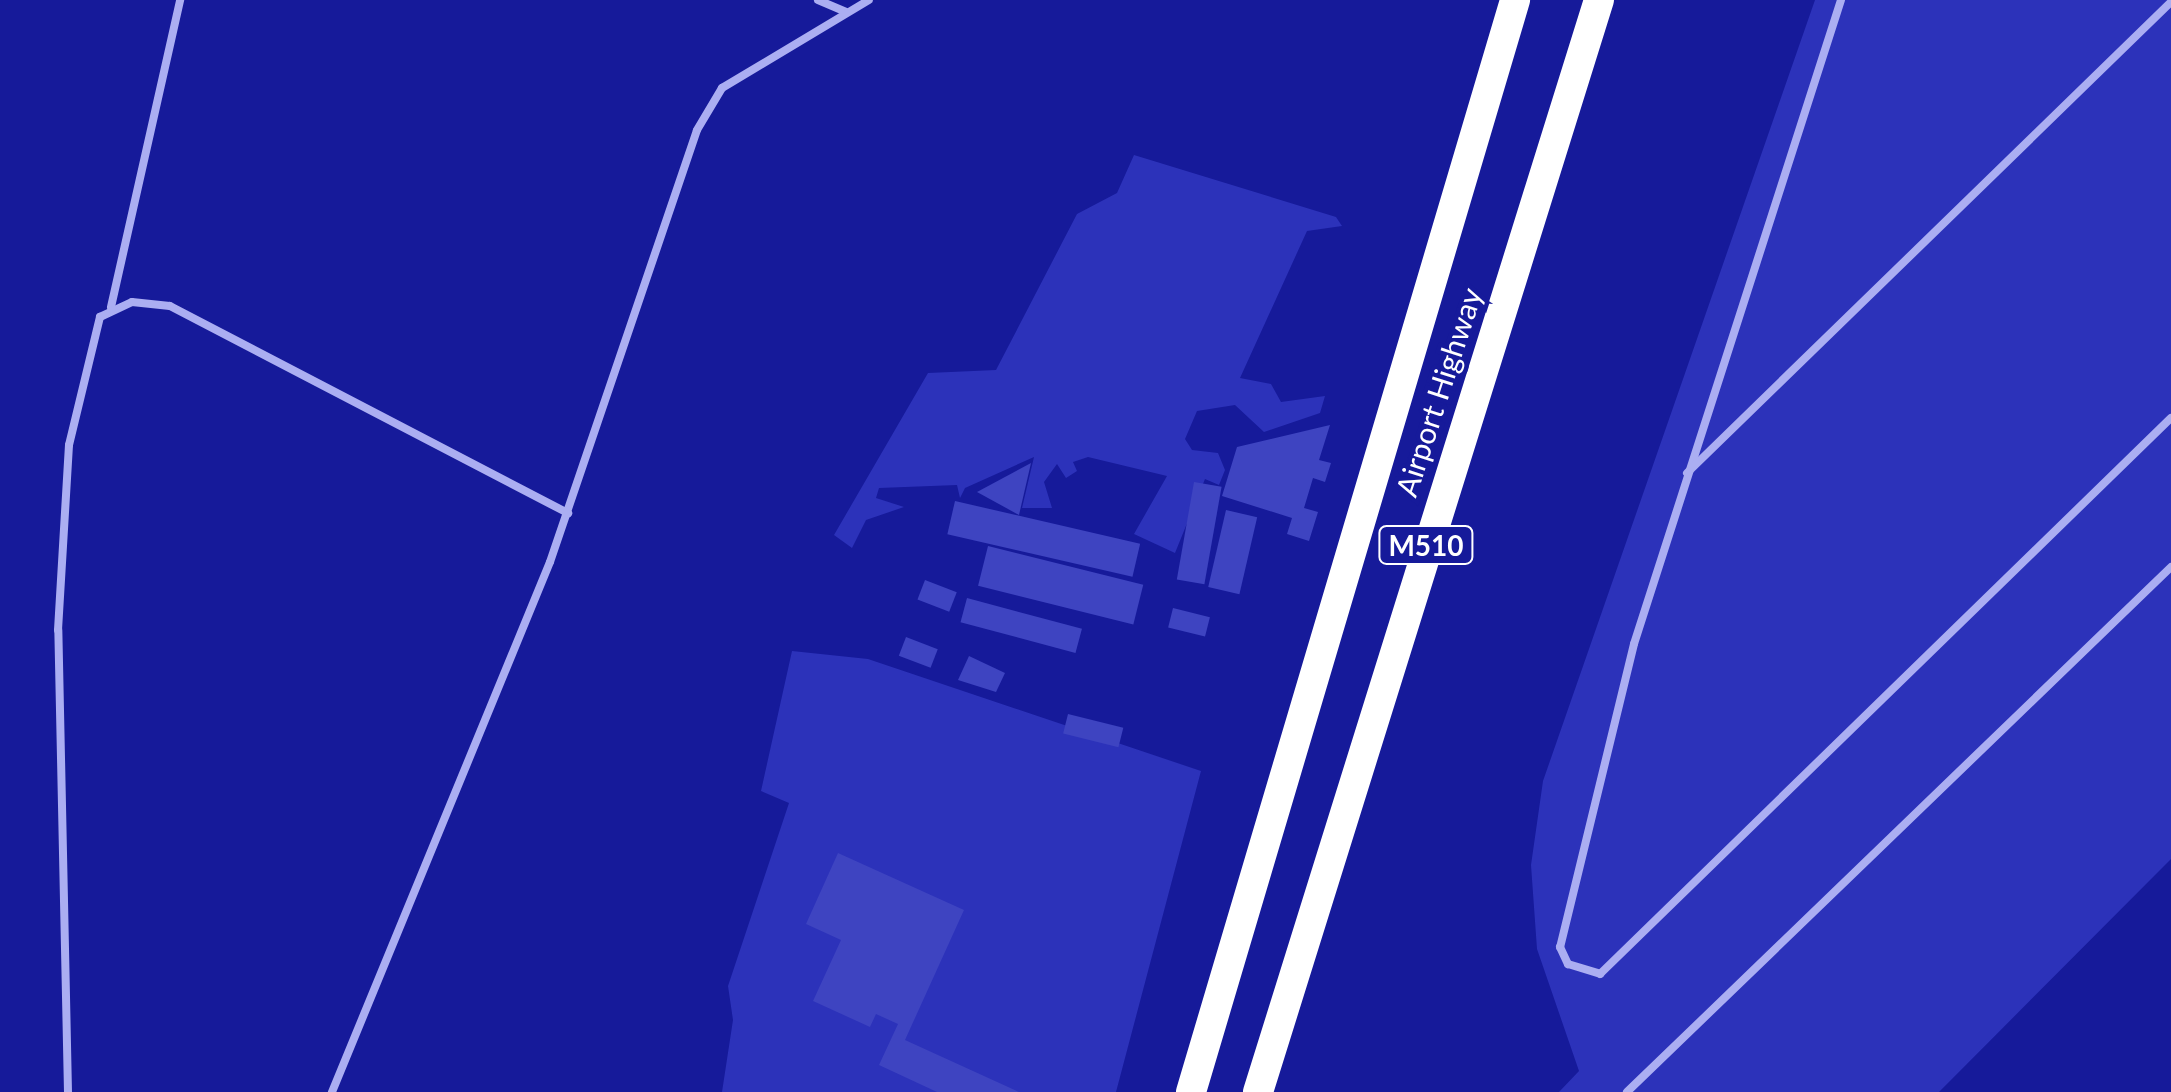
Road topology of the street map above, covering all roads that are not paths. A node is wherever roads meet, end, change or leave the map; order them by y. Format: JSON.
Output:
{"nodes":[{"id":1,"x":180,"y":0,"type":"edge"},
{"id":2,"x":818,"y":0,"type":"edge"},
{"id":3,"x":869,"y":0,"type":"edge"},
{"id":4,"x":1515,"y":0,"type":"edge"},
{"id":5,"x":1599,"y":0,"type":"edge"},
{"id":6,"x":1841,"y":0,"type":"edge"},
{"id":7,"x":2171,"y":2,"type":"edge"},
{"id":8,"x":846,"y":12,"type":"junction"},
{"id":9,"x":110,"y":308,"type":"junction"},
{"id":10,"x":2171,"y":418,"type":"edge"},
{"id":11,"x":1686,"y":474,"type":"junction"},
{"id":12,"x":568,"y":513,"type":"junction"},
{"id":13,"x":2171,"y":568,"type":"edge"},
{"id":14,"x":68,"y":1092,"type":"edge"},
{"id":15,"x":332,"y":1092,"type":"edge"},
{"id":16,"x":1190,"y":1092,"type":"edge"},
{"id":17,"x":1258,"y":1092,"type":"edge"},
{"id":18,"x":1628,"y":1092,"type":"edge"}],
"edges":[{"from":1,"to":9,"type":"lane"},
{"from":2,"to":8,"type":"lane"},
{"from":3,"to":8,"type":"lane"},
{"from":4,"to":16,"type":"highway","name":"Airport Highway","number":"M510"},
{"from":5,"to":17,"type":"highway","name":"Airport Highway","number":"M510"},
{"from":6,"to":11,"type":"lane"},
{"from":7,"to":11,"type":"lane"},
{"from":8,"to":12,"type":"lane"},
{"from":9,"to":12,"type":"lane"},
{"from":9,"to":14,"type":"lane"},
{"from":10,"to":11,"type":"lane"},
{"from":12,"to":15,"type":"lane"},
{"from":13,"to":18,"type":"lane"}]}
